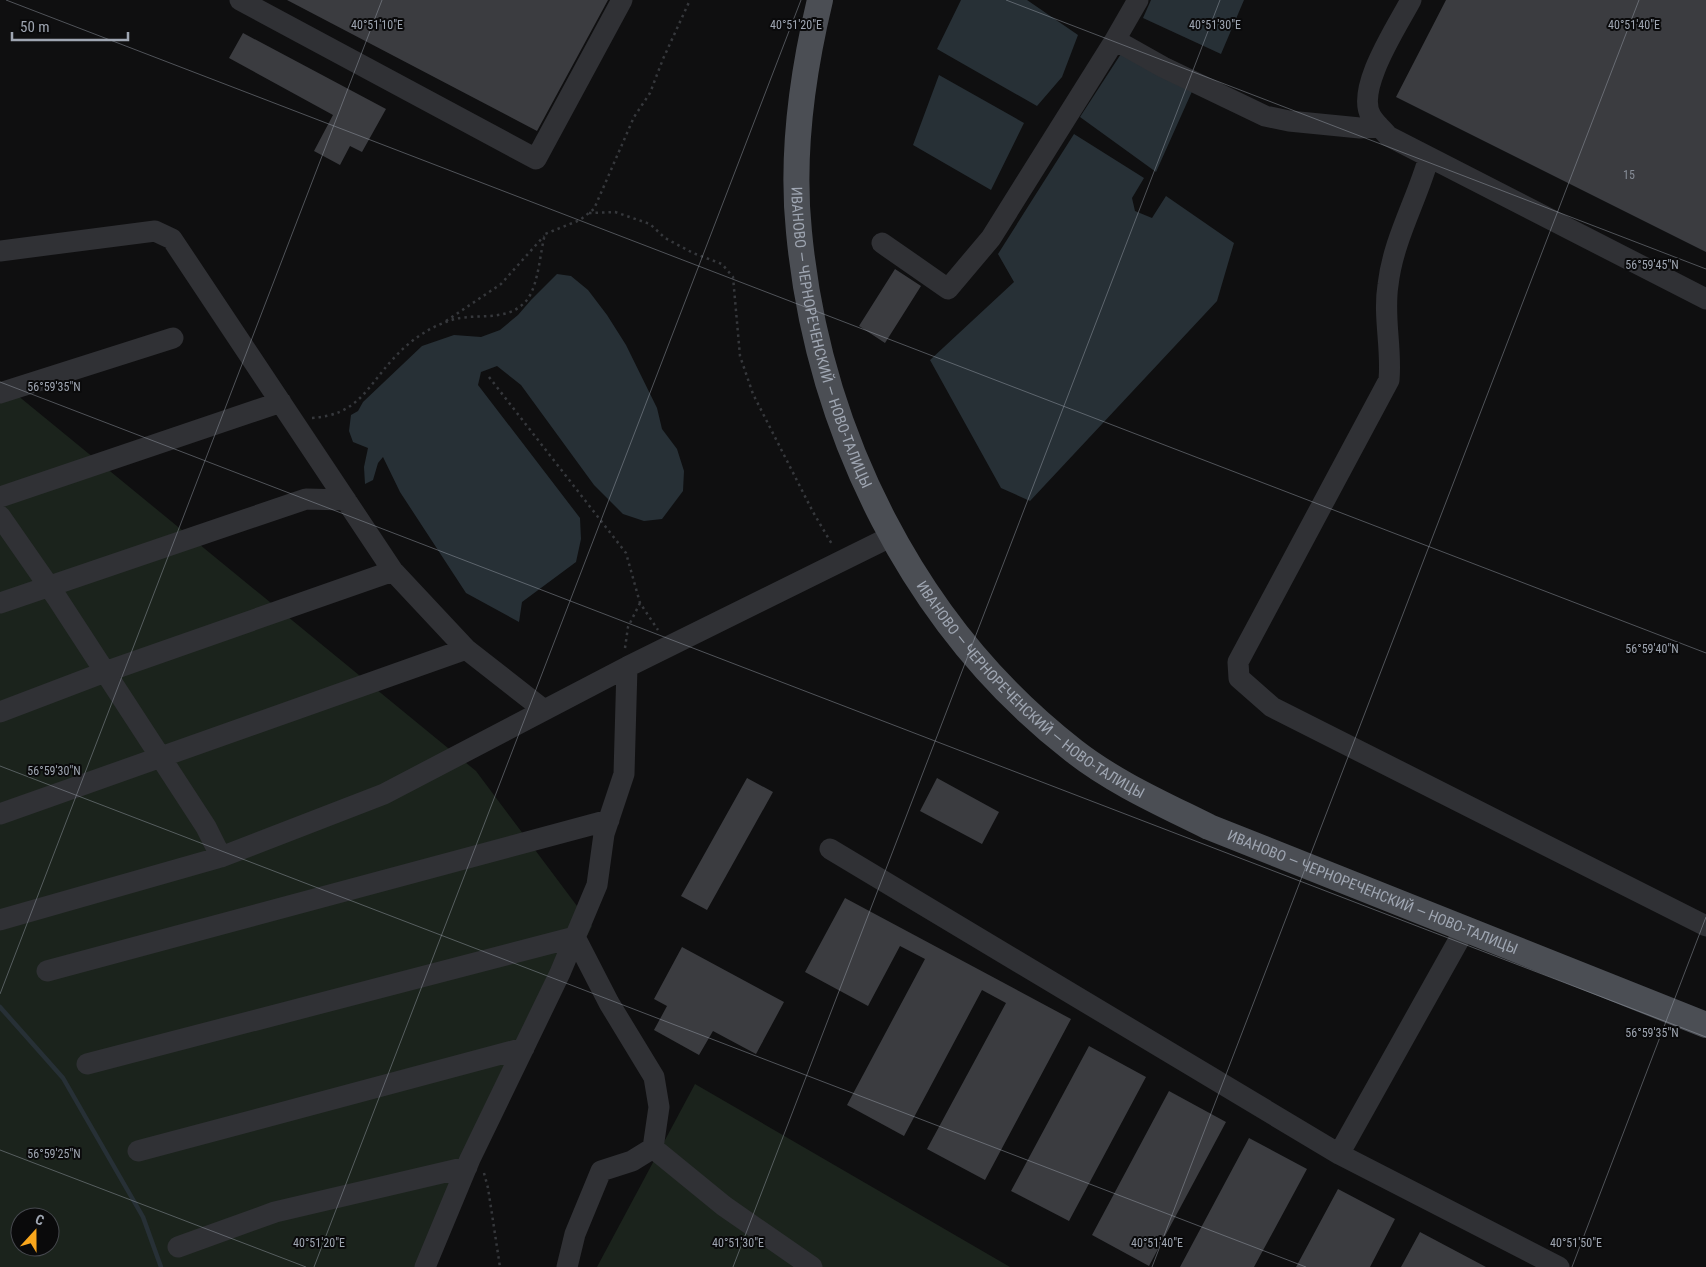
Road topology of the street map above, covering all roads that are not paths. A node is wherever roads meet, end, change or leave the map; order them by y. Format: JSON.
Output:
{"nodes":[{"id":1,"x":240,"y":0,"type":"edge"},
{"id":2,"x":622,"y":0,"type":"edge"},
{"id":3,"x":820,"y":0,"type":"edge"},
{"id":4,"x":1138,"y":0,"type":"edge"},
{"id":5,"x":1411,"y":0,"type":"edge"},
{"id":6,"x":1115,"y":40,"type":"junction"},
{"id":7,"x":1379,"y":126,"type":"junction"},
{"id":8,"x":1429,"y":158,"type":"junction"},
{"id":9,"x":882,"y":243,"type":"dead end"},
{"id":10,"x":0,"y":251,"type":"edge"},
{"id":11,"x":1706,"y":299,"type":"edge"},
{"id":12,"x":173,"y":338,"type":"dead end"},
{"id":13,"x":0,"y":393,"type":"edge"},
{"id":14,"x":284,"y":406,"type":"junction"},
{"id":15,"x":0,"y":498,"type":"edge"},
{"id":16,"x":346,"y":500,"type":"junction"},
{"id":17,"x":0,"y":516,"type":"edge"},
{"id":18,"x":892,"y":536,"type":"junction"},
{"id":19,"x":393,"y":571,"type":"junction"},
{"id":20,"x":48,"y":585,"type":"junction"},
{"id":21,"x":0,"y":603,"type":"edge"},
{"id":22,"x":466,"y":649,"type":"junction"},
{"id":23,"x":627,"y":667,"type":"junction"},
{"id":24,"x":105,"y":672,"type":"junction"},
{"id":25,"x":544,"y":710,"type":"junction"},
{"id":26,"x":0,"y":712,"type":"edge"},
{"id":27,"x":160,"y":757,"type":"junction"},
{"id":28,"x":0,"y":814,"type":"edge"},
{"id":29,"x":609,"y":820,"type":"junction"},
{"id":30,"x":830,"y":849,"type":"dead end"},
{"id":31,"x":221,"y":857,"type":"junction"},
{"id":32,"x":0,"y":920,"type":"edge"},
{"id":33,"x":1706,"y":926,"type":"edge"},
{"id":34,"x":1465,"y":930,"type":"junction"},
{"id":35,"x":575,"y":937,"type":"junction"},
{"id":36,"x":47,"y":971,"type":"dead end"},
{"id":37,"x":1706,"y":1025,"type":"edge"},
{"id":38,"x":524,"y":1048,"type":"junction"},
{"id":39,"x":86,"y":1064,"type":"dead end"},
{"id":40,"x":653,"y":1148,"type":"junction"},
{"id":41,"x":138,"y":1151,"type":"dead end"},
{"id":42,"x":1339,"y":1154,"type":"junction"},
{"id":43,"x":471,"y":1157,"type":"junction"},
{"id":44,"x":178,"y":1247,"type":"dead end"},
{"id":45,"x":425,"y":1267,"type":"edge"},
{"id":46,"x":567,"y":1267,"type":"edge"},
{"id":47,"x":812,"y":1267,"type":"edge"},
{"id":48,"x":1559,"y":1267,"type":"edge"}],
"edges":[{"from":1,"to":2,"type":"street"},
{"from":3,"to":18,"type":"main road","name":"ИВАНОВО — ЧЕРНОРЕЧЕНСКИЙ — НОВО-ТАЛИЦЫ"},
{"from":4,"to":6,"type":"street"},
{"from":5,"to":7,"type":"street"},
{"from":6,"to":7,"type":"street"},
{"from":6,"to":9,"type":"street"},
{"from":7,"to":8,"type":"street"},
{"from":8,"to":11,"type":"street"},
{"from":8,"to":33,"type":"street"},
{"from":10,"to":14,"type":"street"},
{"from":12,"to":13,"type":"street"},
{"from":14,"to":15,"type":"street"},
{"from":14,"to":16,"type":"street"},
{"from":16,"to":19,"type":"street"},
{"from":16,"to":20,"type":"street"},
{"from":17,"to":20,"type":"street"},
{"from":18,"to":23,"type":"street"},
{"from":18,"to":34,"type":"main road","name":"ИВАНОВО — ЧЕРНОРЕЧЕНСКИЙ — НОВО-ТАЛИЦЫ"},
{"from":19,"to":22,"type":"street"},
{"from":19,"to":24,"type":"street"},
{"from":20,"to":21,"type":"street"},
{"from":20,"to":24,"type":"street"},
{"from":22,"to":25,"type":"street"},
{"from":22,"to":27,"type":"street"},
{"from":23,"to":25,"type":"street"},
{"from":23,"to":29,"type":"street"},
{"from":24,"to":26,"type":"street"},
{"from":24,"to":27,"type":"street"},
{"from":25,"to":31,"type":"street"},
{"from":27,"to":28,"type":"street"},
{"from":27,"to":31,"type":"street"},
{"from":29,"to":35,"type":"street"},
{"from":29,"to":36,"type":"street"},
{"from":30,"to":42,"type":"street"},
{"from":31,"to":32,"type":"street"},
{"from":34,"to":37,"type":"main road","name":"ИВАНОВО — ЧЕРНОРЕЧЕНСКИЙ — НОВО-ТАЛИЦЫ"},
{"from":34,"to":42,"type":"street"},
{"from":35,"to":38,"type":"street"},
{"from":35,"to":39,"type":"street"},
{"from":35,"to":40,"type":"street"},
{"from":38,"to":41,"type":"street"},
{"from":38,"to":43,"type":"street"},
{"from":40,"to":46,"type":"street"},
{"from":40,"to":47,"type":"street"},
{"from":42,"to":48,"type":"street"},
{"from":43,"to":44,"type":"street"},
{"from":43,"to":45,"type":"street"}]}
